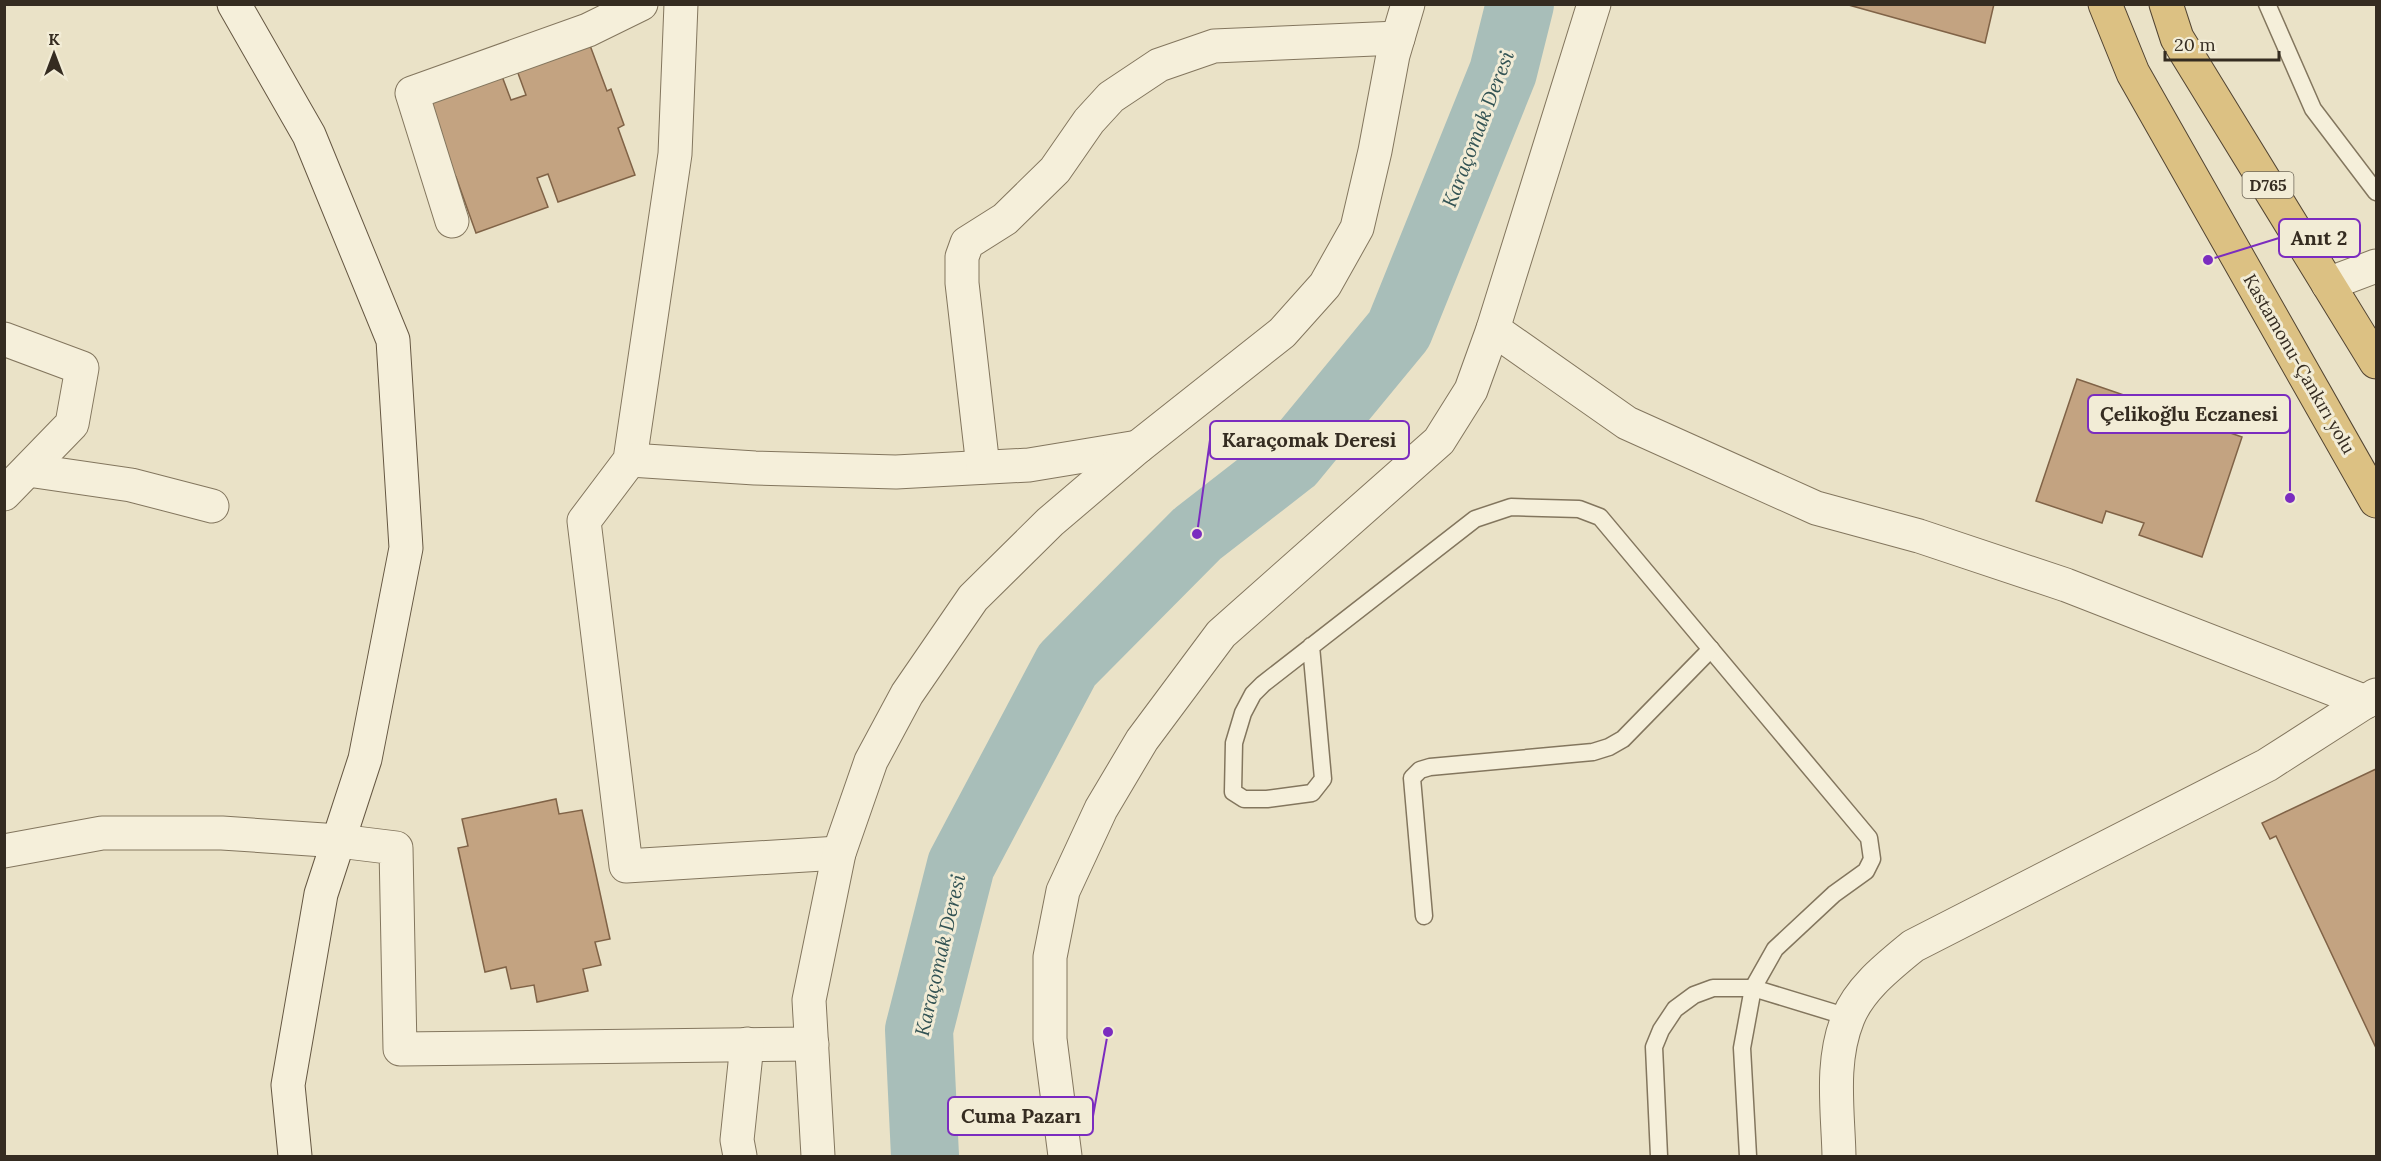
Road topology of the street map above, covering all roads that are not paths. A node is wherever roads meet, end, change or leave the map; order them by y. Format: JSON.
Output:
{"nodes":[{"id":1,"x":234,"y":4,"type":"edge"},
{"id":2,"x":641,"y":4,"type":"edge"},
{"id":3,"x":681,"y":4,"type":"edge"},
{"id":4,"x":1408,"y":4,"type":"edge"},
{"id":5,"x":1594,"y":4,"type":"edge"},
{"id":6,"x":2105,"y":4,"type":"edge"},
{"id":7,"x":2166,"y":4,"type":"edge"},
{"id":8,"x":2267,"y":4,"type":"edge"},
{"id":9,"x":1398,"y":38,"type":"junction"},
{"id":10,"x":2376,"y":192,"type":"edge"},
{"id":11,"x":452,"y":221,"type":"dead end"},
{"id":12,"x":2376,"y":266,"type":"edge"},
{"id":13,"x":2328,"y":284,"type":"junction"},
{"id":14,"x":1493,"y":328,"type":"junction"},
{"id":15,"x":4,"y":339,"type":"edge"},
{"id":16,"x":2376,"y":362,"type":"edge"},
{"id":17,"x":1138,"y":447,"type":"junction"},
{"id":18,"x":630,"y":460,"type":"junction"},
{"id":19,"x":983,"y":467,"type":"junction"},
{"id":20,"x":28,"y":470,"type":"junction"},
{"id":21,"x":4,"y":494,"type":"edge"},
{"id":22,"x":2376,"y":501,"type":"edge"},
{"id":23,"x":212,"y":506,"type":"dead end"},
{"id":24,"x":1311,"y":646,"type":"junction"},
{"id":25,"x":1711,"y":649,"type":"junction"},
{"id":26,"x":2371,"y":698,"type":"edge"},
{"id":27,"x":339,"y":841,"type":"junction"},
{"id":28,"x":4,"y":851,"type":"edge"},
{"id":29,"x":839,"y":853,"type":"junction"},
{"id":30,"x":1424,"y":916,"type":"dead end"},
{"id":31,"x":1753,"y":988,"type":"junction"},
{"id":32,"x":1848,"y":1017,"type":"junction"},
{"id":33,"x":747,"y":1044,"type":"junction"},
{"id":34,"x":812,"y":1044,"type":"junction"},
{"id":35,"x":295,"y":1156,"type":"edge"},
{"id":36,"x":740,"y":1156,"type":"edge"},
{"id":37,"x":818,"y":1156,"type":"edge"},
{"id":38,"x":1065,"y":1156,"type":"edge"},
{"id":39,"x":1659,"y":1156,"type":"edge"},
{"id":40,"x":1748,"y":1156,"type":"edge"},
{"id":41,"x":1839,"y":1156,"type":"edge"}],
"edges":[{"from":1,"to":27,"type":"street"},
{"from":2,"to":11,"type":"street"},
{"from":3,"to":18,"type":"street"},
{"from":4,"to":9,"type":"street"},
{"from":5,"to":14,"type":"street"},
{"from":6,"to":22,"type":"highway","name":"Kastamonu-Çankırı yolu"},
{"from":7,"to":13,"type":"highway","number":"D765"},
{"from":8,"to":10,"type":"lane"},
{"from":9,"to":17,"type":"street"},
{"from":9,"to":19,"type":"street"},
{"from":12,"to":13,"type":"street"},
{"from":13,"to":16,"type":"highway","number":"D765"},
{"from":14,"to":26,"type":"street"},
{"from":14,"to":38,"type":"street"},
{"from":15,"to":20,"type":"street"},
{"from":17,"to":19,"type":"street"},
{"from":17,"to":29,"type":"street"},
{"from":18,"to":19,"type":"street"},
{"from":18,"to":29,"type":"street"},
{"from":20,"to":21,"type":"street"},
{"from":20,"to":23,"type":"street"},
{"from":24,"to":24,"type":"lane"},
{"from":24,"to":25,"type":"lane"},
{"from":25,"to":30,"type":"lane"},
{"from":25,"to":31,"type":"lane"},
{"from":26,"to":32,"type":"street"},
{"from":27,"to":28,"type":"street"},
{"from":27,"to":33,"type":"street"},
{"from":27,"to":35,"type":"street"},
{"from":29,"to":34,"type":"street"},
{"from":31,"to":32,"type":"lane"},
{"from":31,"to":39,"type":"lane"},
{"from":31,"to":40,"type":"lane"},
{"from":32,"to":41,"type":"street"},
{"from":33,"to":34,"type":"street"},
{"from":33,"to":36,"type":"street"},
{"from":34,"to":37,"type":"street"}]}
